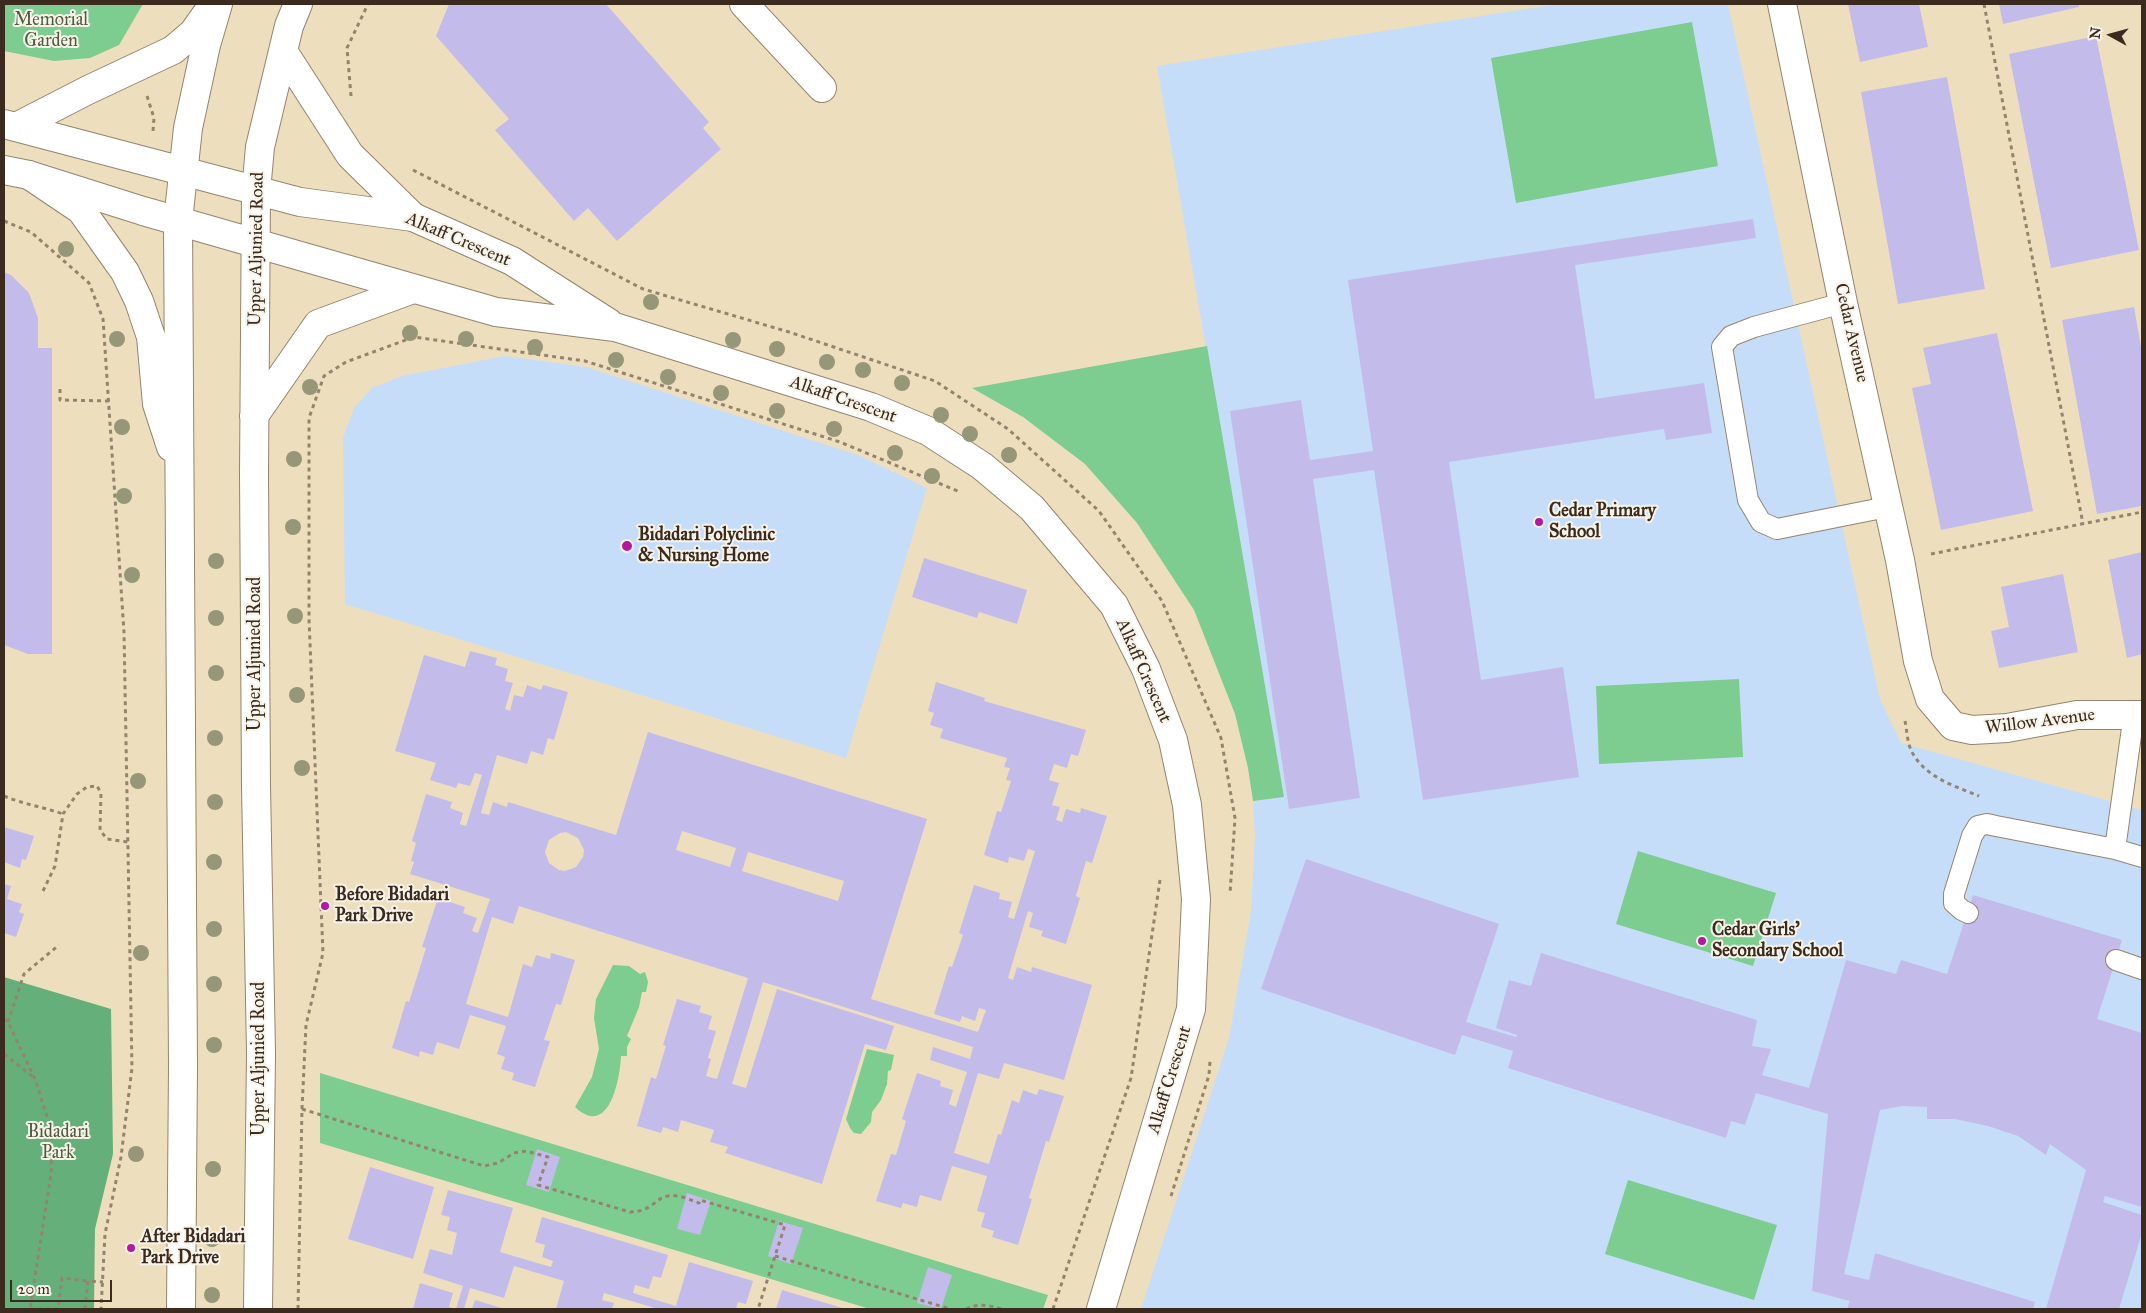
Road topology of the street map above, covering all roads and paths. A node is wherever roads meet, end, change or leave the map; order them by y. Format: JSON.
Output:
{"nodes":[{"id":1,"x":214,"y":4,"type":"edge"},
{"id":2,"x":218,"y":4,"type":"edge"},
{"id":3,"x":298,"y":4,"type":"edge"},
{"id":4,"x":368,"y":4,"type":"edge"},
{"id":5,"x":744,"y":4,"type":"edge"},
{"id":6,"x":1782,"y":4,"type":"edge"},
{"id":7,"x":1984,"y":4,"type":"edge"},
{"id":8,"x":283,"y":51,"type":"junction"},
{"id":9,"x":822,"y":88,"type":"dead end"},
{"id":10,"x":352,"y":102,"type":"dead end"},
{"id":11,"x":11,"y":125,"type":"edge"},
{"id":12,"x":412,"y":170,"type":"dead end"},
{"id":13,"x":182,"y":172,"type":"junction"},
{"id":14,"x":16,"y":173,"type":"edge"},
{"id":15,"x":256,"y":191,"type":"junction"},
{"id":16,"x":413,"y":217,"type":"junction"},
{"id":17,"x":178,"y":221,"type":"junction"},
{"id":18,"x":4,"y":222,"type":"edge"},
{"id":19,"x":256,"y":242,"type":"junction"},
{"id":20,"x":413,"y":289,"type":"junction"},
{"id":21,"x":1843,"y":303,"type":"junction"},
{"id":22,"x":615,"y":327,"type":"junction"},
{"id":23,"x":60,"y":390,"type":"dead end"},
{"id":24,"x":109,"y":401,"type":"junction"},
{"id":25,"x":254,"y":416,"type":"junction"},
{"id":26,"x":179,"y":472,"type":"junction"},
{"id":27,"x":964,"y":493,"type":"dead end"},
{"id":28,"x":1888,"y":507,"type":"junction"},
{"id":29,"x":2142,"y":512,"type":"edge"},
{"id":30,"x":2083,"y":524,"type":"junction"},
{"id":31,"x":1900,"y":560,"type":"junction"},
{"id":32,"x":1918,"y":661,"type":"joint"},
{"id":33,"x":2138,"y":714,"type":"edge"},
{"id":34,"x":4,"y":796,"type":"edge"},
{"id":35,"x":63,"y":814,"type":"junction"},
{"id":36,"x":128,"y":842,"type":"junction"},
{"id":37,"x":2116,"y":849,"type":"junction"},
{"id":38,"x":2142,"y":857,"type":"edge"},
{"id":39,"x":1161,"y":874,"type":"dead end"},
{"id":40,"x":43,"y":891,"type":"dead end"},
{"id":41,"x":1229,"y":896,"type":"dead end"},
{"id":42,"x":1968,"y":913,"type":"dead end"},
{"id":43,"x":59,"y":945,"type":"dead end"},
{"id":44,"x":2116,"y":960,"type":"dead end"},
{"id":45,"x":2142,"y":968,"type":"edge"},
{"id":46,"x":4,"y":1019,"type":"edge"},
{"id":47,"x":8,"y":1022,"type":"junction"},
{"id":48,"x":4,"y":1054,"type":"edge"},
{"id":49,"x":1211,"y":1056,"type":"dead end"},
{"id":50,"x":35,"y":1079,"type":"junction"},
{"id":51,"x":302,"y":1109,"type":"junction"},
{"id":52,"x":1170,"y":1198,"type":"dead end"},
{"id":53,"x":775,"y":1256,"type":"junction"},
{"id":54,"x":88,"y":1281,"type":"junction"},
{"id":55,"x":103,"y":1282,"type":"junction"},
{"id":56,"x":930,"y":1303,"type":"junction"},
{"id":57,"x":30,"y":1309,"type":"edge"},
{"id":58,"x":85,"y":1309,"type":"edge"},
{"id":59,"x":101,"y":1309,"type":"edge"},
{"id":60,"x":181,"y":1309,"type":"edge"},
{"id":61,"x":258,"y":1309,"type":"edge"},
{"id":62,"x":298,"y":1309,"type":"edge"},
{"id":63,"x":758,"y":1309,"type":"edge"},
{"id":64,"x":928,"y":1309,"type":"edge"},
{"id":65,"x":950,"y":1309,"type":"edge"},
{"id":66,"x":966,"y":1309,"type":"edge"},
{"id":67,"x":1001,"y":1309,"type":"edge"},
{"id":68,"x":1053,"y":1309,"type":"edge"},
{"id":69,"x":1101,"y":1309,"type":"edge"}],
"edges":[{"from":1,"to":11,"type":"main road"},
{"from":2,"to":13,"type":"main road"},
{"from":3,"to":8,"type":"main road","name":"Upper Aljunied Road"},
{"from":4,"to":10,"type":"path"},
{"from":5,"to":9,"type":"main road"},
{"from":6,"to":21,"type":"main road","name":"Cedar Avenue"},
{"from":7,"to":30,"type":"path"},
{"from":8,"to":15,"type":"main road","name":"Upper Aljunied Road"},
{"from":8,"to":16,"type":"main road"},
{"from":11,"to":13,"type":"main road","name":"Alkaff Crescent"},
{"from":12,"to":41,"type":"path"},
{"from":13,"to":15,"type":"main road","name":"Alkaff Crescent"},
{"from":13,"to":17,"type":"main road"},
{"from":14,"to":17,"type":"main road","name":"Alkaff Crescent"},
{"from":14,"to":26,"type":"main road"},
{"from":15,"to":16,"type":"main road","name":"Alkaff Crescent"},
{"from":15,"to":19,"type":"main road","name":"Upper Aljunied Road"},
{"from":16,"to":22,"type":"main road","name":"Alkaff Crescent"},
{"from":17,"to":19,"type":"main road","name":"Alkaff Crescent"},
{"from":17,"to":26,"type":"main road"},
{"from":18,"to":24,"type":"path"},
{"from":19,"to":20,"type":"main road","name":"Alkaff Crescent"},
{"from":19,"to":25,"type":"main road","name":"Upper Aljunied Road"},
{"from":20,"to":22,"type":"main road","name":"Alkaff Crescent"},
{"from":20,"to":25,"type":"main road"},
{"from":21,"to":28,"type":"main road","name":"Cedar Avenue"},
{"from":21,"to":28,"type":"lane"},
{"from":22,"to":69,"type":"main road","name":"Alkaff Crescent"},
{"from":23,"to":24,"type":"path"},
{"from":24,"to":36,"type":"path"},
{"from":25,"to":61,"type":"main road","name":"Upper Aljunied Road"},
{"from":26,"to":60,"type":"main road"},
{"from":27,"to":51,"type":"path"},
{"from":28,"to":31,"type":"main road","name":"Cedar Avenue"},
{"from":29,"to":30,"type":"path"},
{"from":30,"to":31,"type":"path"},
{"from":31,"to":32,"type":"main road","name":"Cedar Avenue"},
{"from":32,"to":33,"type":"main road","name":"Willow Avenue"},
{"from":33,"to":37,"type":"lane"},
{"from":34,"to":35,"type":"path"},
{"from":35,"to":36,"type":"path"},
{"from":35,"to":40,"type":"path"},
{"from":36,"to":55,"type":"path"},
{"from":37,"to":38,"type":"lane"},
{"from":37,"to":42,"type":"lane"},
{"from":39,"to":68,"type":"path"},
{"from":43,"to":47,"type":"path"},
{"from":44,"to":45,"type":"lane"},
{"from":46,"to":47,"type":"path"},
{"from":47,"to":50,"type":"path"},
{"from":48,"to":50,"type":"path"},
{"from":49,"to":52,"type":"path"},
{"from":50,"to":57,"type":"path"},
{"from":51,"to":53,"type":"path"},
{"from":51,"to":62,"type":"path"},
{"from":53,"to":56,"type":"path"},
{"from":53,"to":63,"type":"path"},
{"from":54,"to":55,"type":"path"},
{"from":54,"to":57,"type":"path"},
{"from":54,"to":58,"type":"path"},
{"from":55,"to":59,"type":"path"},
{"from":56,"to":64,"type":"path"},
{"from":56,"to":65,"type":"path"},
{"from":66,"to":67,"type":"path"}]}
